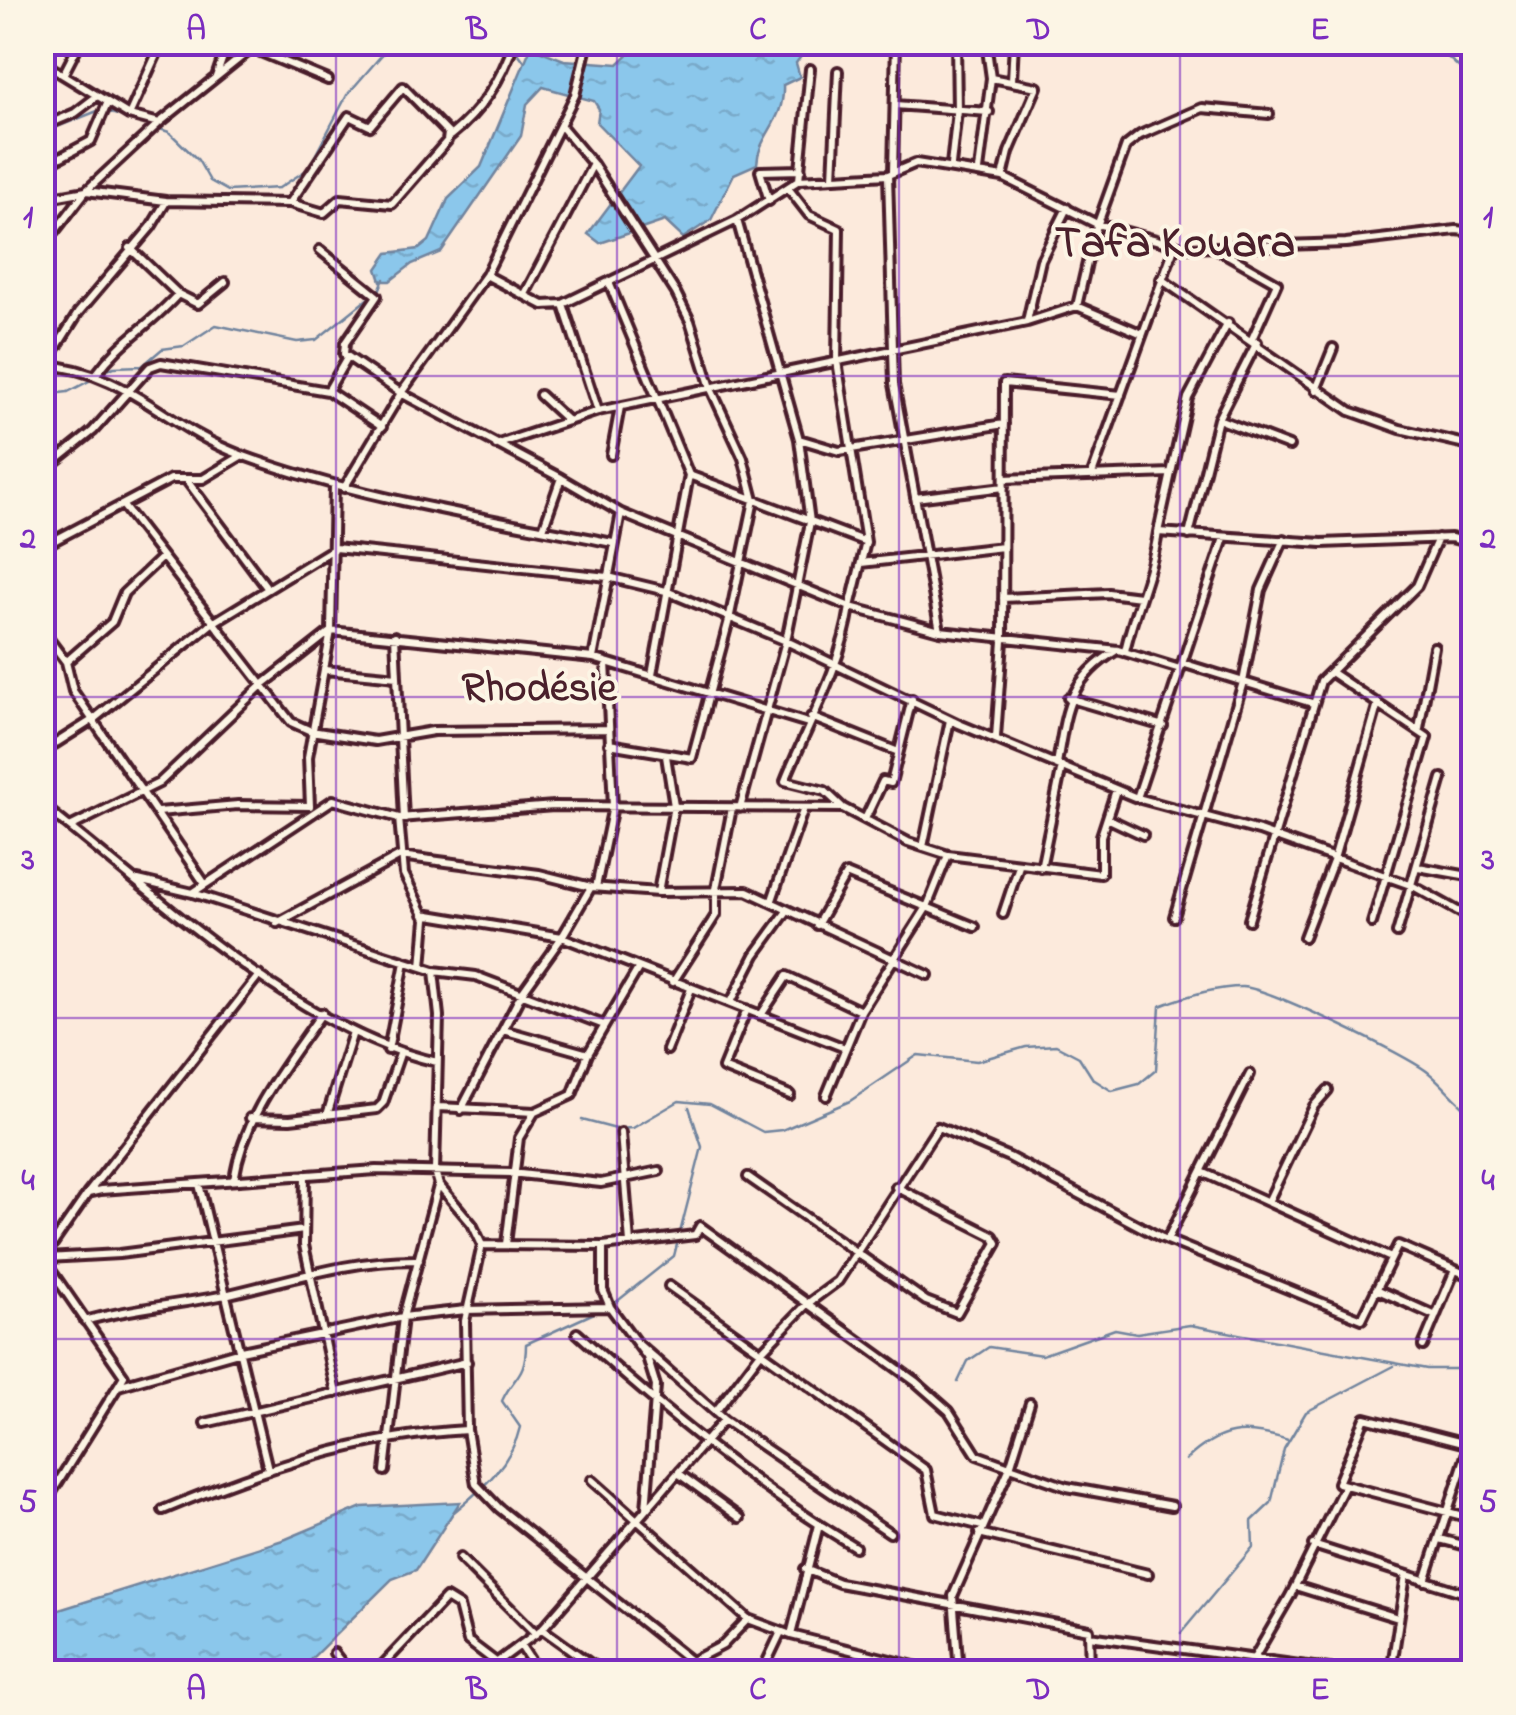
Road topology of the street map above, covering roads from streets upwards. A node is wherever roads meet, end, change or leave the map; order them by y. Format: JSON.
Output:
{"nodes":[{"id":1,"x":80,"y":42,"type":"edge"},
{"id":2,"x":162,"y":42,"type":"edge"},
{"id":3,"x":228,"y":42,"type":"edge"},
{"id":4,"x":260,"y":42,"type":"edge"},
{"id":5,"x":514,"y":42,"type":"edge"},
{"id":6,"x":588,"y":42,"type":"edge"},
{"id":7,"x":896,"y":42,"type":"edge"},
{"id":8,"x":956,"y":42,"type":"edge"},
{"id":9,"x":986,"y":42,"type":"edge"},
{"id":10,"x":1014,"y":42,"type":"edge"},
{"id":11,"x":251,"y":48,"type":"junction"},
{"id":12,"x":42,"y":62,"type":"edge"},
{"id":13,"x":810,"y":69,"type":"dead end"},
{"id":14,"x":838,"y":71,"type":"dead end"},
{"id":15,"x":64,"y":73,"type":"junction"},
{"id":16,"x":991,"y":78,"type":"junction"},
{"id":17,"x":328,"y":80,"type":"dead end"},
{"id":18,"x":1012,"y":80,"type":"junction"},
{"id":19,"x":214,"y":83,"type":"junction"},
{"id":20,"x":96,"y":96,"type":"junction"},
{"id":21,"x":108,"y":104,"type":"junction"},
{"id":22,"x":895,"y":106,"type":"junction"},
{"id":23,"x":957,"y":111,"type":"junction"},
{"id":24,"x":989,"y":112,"type":"junction"},
{"id":25,"x":1269,"y":114,"type":"dead end"},
{"id":26,"x":129,"y":115,"type":"junction"},
{"id":27,"x":159,"y":123,"type":"junction"},
{"id":28,"x":561,"y":126,"type":"junction"},
{"id":29,"x":42,"y":127,"type":"edge"},
{"id":30,"x":449,"y":137,"type":"junction"},
{"id":31,"x":593,"y":164,"type":"junction"},
{"id":32,"x":950,"y":166,"type":"junction"},
{"id":33,"x":42,"y":167,"type":"edge"},
{"id":34,"x":801,"y":170,"type":"junction"},
{"id":35,"x":979,"y":170,"type":"junction"},
{"id":36,"x":890,"y":174,"type":"junction"},
{"id":37,"x":834,"y":178,"type":"junction"},
{"id":38,"x":1003,"y":178,"type":"junction"},
{"id":39,"x":799,"y":180,"type":"junction"},
{"id":40,"x":788,"y":188,"type":"junction"},
{"id":41,"x":86,"y":191,"type":"junction"},
{"id":42,"x":42,"y":200,"type":"edge"},
{"id":43,"x":166,"y":201,"type":"junction"},
{"id":44,"x":769,"y":201,"type":"junction"},
{"id":45,"x":290,"y":203,"type":"junction"},
{"id":46,"x":1068,"y":208,"type":"junction"},
{"id":47,"x":738,"y":220,"type":"junction"},
{"id":48,"x":1098,"y":224,"type":"junction"},
{"id":49,"x":1474,"y":232,"type":"edge"},
{"id":50,"x":1174,"y":245,"type":"junction"},
{"id":51,"x":42,"y":248,"type":"edge"},
{"id":52,"x":130,"y":248,"type":"junction"},
{"id":53,"x":1217,"y":249,"type":"junction"},
{"id":54,"x":320,"y":250,"type":"dead end"},
{"id":55,"x":655,"y":260,"type":"junction"},
{"id":56,"x":486,"y":275,"type":"junction"},
{"id":57,"x":1160,"y":279,"type":"junction"},
{"id":58,"x":225,"y":282,"type":"dead end"},
{"id":59,"x":610,"y":285,"type":"junction"},
{"id":60,"x":178,"y":294,"type":"junction"},
{"id":61,"x":525,"y":294,"type":"junction"},
{"id":62,"x":563,"y":304,"type":"junction"},
{"id":63,"x":1077,"y":306,"type":"junction"},
{"id":64,"x":1027,"y":322,"type":"junction"},
{"id":65,"x":1228,"y":323,"type":"junction"},
{"id":66,"x":1140,"y":333,"type":"junction"},
{"id":67,"x":1254,"y":341,"type":"junction"},
{"id":68,"x":1333,"y":348,"type":"dead end"},
{"id":69,"x":894,"y":351,"type":"junction"},
{"id":70,"x":348,"y":358,"type":"junction"},
{"id":71,"x":838,"y":360,"type":"junction"},
{"id":72,"x":44,"y":364,"type":"edge"},
{"id":73,"x":776,"y":372,"type":"junction"},
{"id":74,"x":97,"y":373,"type":"junction"},
{"id":75,"x":128,"y":388,"type":"junction"},
{"id":76,"x":1316,"y":390,"type":"junction"},
{"id":77,"x":712,"y":391,"type":"junction"},
{"id":78,"x":328,"y":392,"type":"junction"},
{"id":79,"x":402,"y":393,"type":"junction"},
{"id":80,"x":540,"y":395,"type":"dead end"},
{"id":81,"x":1120,"y":395,"type":"junction"},
{"id":82,"x":660,"y":400,"type":"junction"},
{"id":83,"x":620,"y":407,"type":"junction"},
{"id":84,"x":598,"y":411,"type":"junction"},
{"id":85,"x":1218,"y":419,"type":"junction"},
{"id":86,"x":568,"y":421,"type":"junction"},
{"id":87,"x":1004,"y":424,"type":"junction"},
{"id":88,"x":382,"y":427,"type":"junction"},
{"id":89,"x":799,"y":439,"type":"junction"},
{"id":90,"x":906,"y":439,"type":"junction"},
{"id":91,"x":496,"y":445,"type":"junction"},
{"id":92,"x":1288,"y":446,"type":"dead end"},
{"id":93,"x":1474,"y":446,"type":"edge"},
{"id":94,"x":850,"y":449,"type":"junction"},
{"id":95,"x":242,"y":455,"type":"junction"},
{"id":96,"x":611,"y":455,"type":"dead end"},
{"id":97,"x":42,"y":472,"type":"edge"},
{"id":98,"x":1172,"y":473,"type":"junction"},
{"id":99,"x":1092,"y":474,"type":"junction"},
{"id":100,"x":689,"y":475,"type":"junction"},
{"id":101,"x":560,"y":478,"type":"junction"},
{"id":102,"x":188,"y":482,"type":"junction"},
{"id":103,"x":1004,"y":483,"type":"junction"},
{"id":104,"x":334,"y":486,"type":"junction"},
{"id":105,"x":344,"y":488,"type":"junction"},
{"id":106,"x":915,"y":498,"type":"junction"},
{"id":107,"x":754,"y":500,"type":"junction"},
{"id":108,"x":124,"y":508,"type":"junction"},
{"id":109,"x":621,"y":513,"type":"junction"},
{"id":110,"x":810,"y":522,"type":"junction"},
{"id":111,"x":542,"y":528,"type":"junction"},
{"id":112,"x":1158,"y":532,"type":"junction"},
{"id":113,"x":680,"y":534,"type":"junction"},
{"id":114,"x":1190,"y":535,"type":"junction"},
{"id":115,"x":1224,"y":538,"type":"junction"},
{"id":116,"x":1438,"y":538,"type":"junction"},
{"id":117,"x":1284,"y":539,"type":"junction"},
{"id":118,"x":866,"y":542,"type":"junction"},
{"id":119,"x":613,"y":543,"type":"junction"},
{"id":120,"x":1474,"y":544,"type":"edge"},
{"id":121,"x":42,"y":547,"type":"edge"},
{"id":122,"x":1004,"y":547,"type":"junction"},
{"id":123,"x":334,"y":548,"type":"junction"},
{"id":124,"x":925,"y":556,"type":"junction"},
{"id":125,"x":162,"y":558,"type":"junction"},
{"id":126,"x":743,"y":560,"type":"junction"},
{"id":127,"x":860,"y":563,"type":"junction"},
{"id":128,"x":608,"y":578,"type":"junction"},
{"id":129,"x":797,"y":583,"type":"junction"},
{"id":130,"x":268,"y":589,"type":"junction"},
{"id":131,"x":666,"y":591,"type":"junction"},
{"id":132,"x":1003,"y":598,"type":"junction"},
{"id":133,"x":1140,"y":598,"type":"junction"},
{"id":134,"x":850,"y":607,"type":"junction"},
{"id":135,"x":729,"y":620,"type":"junction"},
{"id":136,"x":211,"y":624,"type":"junction"},
{"id":137,"x":42,"y":630,"type":"edge"},
{"id":138,"x":331,"y":631,"type":"junction"},
{"id":139,"x":940,"y":631,"type":"junction"},
{"id":140,"x":395,"y":636,"type":"junction"},
{"id":141,"x":1003,"y":640,"type":"junction"},
{"id":142,"x":786,"y":641,"type":"junction"},
{"id":143,"x":1434,"y":647,"type":"dead end"},
{"id":144,"x":1121,"y":651,"type":"junction"},
{"id":145,"x":593,"y":658,"type":"junction"},
{"id":146,"x":66,"y":662,"type":"junction"},
{"id":147,"x":606,"y":662,"type":"junction"},
{"id":148,"x":838,"y":663,"type":"junction"},
{"id":149,"x":1181,"y":666,"type":"junction"},
{"id":150,"x":325,"y":670,"type":"junction"},
{"id":151,"x":1332,"y":672,"type":"junction"},
{"id":152,"x":652,"y":675,"type":"junction"},
{"id":153,"x":397,"y":677,"type":"junction"},
{"id":154,"x":1243,"y":682,"type":"junction"},
{"id":155,"x":261,"y":686,"type":"junction"},
{"id":156,"x":708,"y":695,"type":"junction"},
{"id":157,"x":1068,"y":698,"type":"junction"},
{"id":158,"x":912,"y":700,"type":"junction"},
{"id":159,"x":1312,"y":703,"type":"junction"},
{"id":160,"x":1378,"y":703,"type":"junction"},
{"id":161,"x":765,"y":712,"type":"junction"},
{"id":162,"x":94,"y":718,"type":"junction"},
{"id":163,"x":809,"y":720,"type":"junction"},
{"id":164,"x":950,"y":720,"type":"junction"},
{"id":165,"x":1163,"y":726,"type":"junction"},
{"id":166,"x":608,"y":729,"type":"junction"},
{"id":167,"x":1419,"y":730,"type":"junction"},
{"id":168,"x":311,"y":731,"type":"junction"},
{"id":169,"x":996,"y":737,"type":"junction"},
{"id":170,"x":401,"y":738,"type":"junction"},
{"id":171,"x":609,"y":744,"type":"junction"},
{"id":172,"x":42,"y":752,"type":"edge"},
{"id":173,"x":896,"y":752,"type":"junction"},
{"id":174,"x":666,"y":756,"type":"junction"},
{"id":175,"x":1060,"y":765,"type":"junction"},
{"id":176,"x":1442,"y":778,"type":"dead end"},
{"id":177,"x":1116,"y":790,"type":"junction"},
{"id":178,"x":145,"y":792,"type":"junction"},
{"id":179,"x":1137,"y":798,"type":"junction"},
{"id":180,"x":42,"y":805,"type":"edge"},
{"id":181,"x":614,"y":806,"type":"junction"},
{"id":182,"x":674,"y":806,"type":"junction"},
{"id":183,"x":313,"y":807,"type":"junction"},
{"id":184,"x":736,"y":808,"type":"junction"},
{"id":185,"x":804,"y":808,"type":"junction"},
{"id":186,"x":844,"y":808,"type":"junction"},
{"id":187,"x":158,"y":812,"type":"junction"},
{"id":188,"x":1200,"y":817,"type":"junction"},
{"id":189,"x":401,"y":818,"type":"junction"},
{"id":190,"x":1107,"y":818,"type":"junction"},
{"id":191,"x":865,"y":819,"type":"junction"},
{"id":192,"x":70,"y":827,"type":"junction"},
{"id":193,"x":1143,"y":835,"type":"dead end"},
{"id":194,"x":1273,"y":838,"type":"junction"},
{"id":195,"x":923,"y":847,"type":"junction"},
{"id":196,"x":948,"y":855,"type":"junction"},
{"id":197,"x":400,"y":856,"type":"junction"},
{"id":198,"x":1334,"y":859,"type":"junction"},
{"id":199,"x":1019,"y":866,"type":"junction"},
{"id":200,"x":1418,"y":867,"type":"junction"},
{"id":201,"x":1040,"y":868,"type":"junction"},
{"id":202,"x":1386,"y":877,"type":"junction"},
{"id":203,"x":1474,"y":877,"type":"edge"},
{"id":204,"x":138,"y":880,"type":"junction"},
{"id":205,"x":205,"y":884,"type":"junction"},
{"id":206,"x":1413,"y":886,"type":"junction"},
{"id":207,"x":594,"y":887,"type":"junction"},
{"id":208,"x":716,"y":889,"type":"junction"},
{"id":209,"x":658,"y":892,"type":"junction"},
{"id":210,"x":194,"y":893,"type":"junction"},
{"id":211,"x":772,"y":900,"type":"junction"},
{"id":212,"x":927,"y":907,"type":"junction"},
{"id":213,"x":788,"y":911,"type":"junction"},
{"id":214,"x":423,"y":914,"type":"junction"},
{"id":215,"x":1003,"y":914,"type":"dead end"},
{"id":216,"x":1174,"y":917,"type":"dead end"},
{"id":217,"x":1249,"y":920,"type":"dead end"},
{"id":218,"x":1474,"y":920,"type":"edge"},
{"id":219,"x":1372,"y":923,"type":"dead end"},
{"id":220,"x":277,"y":924,"type":"junction"},
{"id":221,"x":817,"y":925,"type":"junction"},
{"id":222,"x":975,"y":927,"type":"dead end"},
{"id":223,"x":1396,"y":933,"type":"dead end"},
{"id":224,"x":1304,"y":937,"type":"dead end"},
{"id":225,"x":562,"y":938,"type":"junction"},
{"id":226,"x":894,"y":960,"type":"junction"},
{"id":227,"x":405,"y":962,"type":"junction"},
{"id":228,"x":422,"y":968,"type":"junction"},
{"id":229,"x":638,"y":969,"type":"junction"},
{"id":230,"x":434,"y":972,"type":"junction"},
{"id":231,"x":259,"y":975,"type":"junction"},
{"id":232,"x":928,"y":975,"type":"dead end"},
{"id":233,"x":672,"y":982,"type":"junction"},
{"id":234,"x":691,"y":989,"type":"junction"},
{"id":235,"x":522,"y":992,"type":"junction"},
{"id":236,"x":731,"y":1002,"type":"junction"},
{"id":237,"x":747,"y":1009,"type":"junction"},
{"id":238,"x":861,"y":1011,"type":"junction"},
{"id":239,"x":322,"y":1013,"type":"junction"},
{"id":240,"x":762,"y":1015,"type":"junction"},
{"id":241,"x":604,"y":1025,"type":"junction"},
{"id":242,"x":502,"y":1030,"type":"junction"},
{"id":243,"x":353,"y":1032,"type":"junction"},
{"id":244,"x":845,"y":1048,"type":"junction"},
{"id":245,"x":388,"y":1050,"type":"junction"},
{"id":246,"x":667,"y":1050,"type":"dead end"},
{"id":247,"x":400,"y":1054,"type":"junction"},
{"id":248,"x":588,"y":1054,"type":"junction"},
{"id":249,"x":437,"y":1062,"type":"junction"},
{"id":250,"x":1250,"y":1074,"type":"dead end"},
{"id":251,"x":1328,"y":1090,"type":"dead end"},
{"id":252,"x":790,"y":1096,"type":"dead end"},
{"id":253,"x":826,"y":1096,"type":"dead end"},
{"id":254,"x":439,"y":1107,"type":"junction"},
{"id":255,"x":462,"y":1110,"type":"junction"},
{"id":256,"x":534,"y":1112,"type":"junction"},
{"id":257,"x":327,"y":1115,"type":"junction"},
{"id":258,"x":250,"y":1118,"type":"junction"},
{"id":259,"x":621,"y":1133,"type":"dead end"},
{"id":260,"x":435,"y":1170,"type":"junction"},
{"id":261,"x":659,"y":1171,"type":"dead end"},
{"id":262,"x":1202,"y":1172,"type":"junction"},
{"id":263,"x":512,"y":1173,"type":"junction"},
{"id":264,"x":305,"y":1175,"type":"junction"},
{"id":265,"x":624,"y":1176,"type":"junction"},
{"id":266,"x":748,"y":1177,"type":"dead end"},
{"id":267,"x":234,"y":1180,"type":"junction"},
{"id":268,"x":199,"y":1184,"type":"junction"},
{"id":269,"x":439,"y":1185,"type":"junction"},
{"id":270,"x":896,"y":1187,"type":"junction"},
{"id":271,"x":88,"y":1193,"type":"junction"},
{"id":272,"x":1268,"y":1202,"type":"junction"},
{"id":273,"x":304,"y":1230,"type":"junction"},
{"id":274,"x":1168,"y":1240,"type":"junction"},
{"id":275,"x":213,"y":1243,"type":"junction"},
{"id":276,"x":630,"y":1243,"type":"junction"},
{"id":277,"x":506,"y":1244,"type":"junction"},
{"id":278,"x":482,"y":1245,"type":"junction"},
{"id":279,"x":603,"y":1246,"type":"junction"},
{"id":280,"x":858,"y":1254,"type":"junction"},
{"id":281,"x":47,"y":1258,"type":"junction"},
{"id":282,"x":1391,"y":1258,"type":"junction"},
{"id":283,"x":420,"y":1260,"type":"junction"},
{"id":284,"x":1456,"y":1270,"type":"junction"},
{"id":285,"x":310,"y":1272,"type":"junction"},
{"id":286,"x":1474,"y":1278,"type":"edge"},
{"id":287,"x":669,"y":1286,"type":"dead end"},
{"id":288,"x":1376,"y":1290,"type":"junction"},
{"id":289,"x":228,"y":1294,"type":"junction"},
{"id":290,"x":807,"y":1304,"type":"junction"},
{"id":291,"x":610,"y":1307,"type":"junction"},
{"id":292,"x":466,"y":1310,"type":"junction"},
{"id":293,"x":1436,"y":1316,"type":"junction"},
{"id":294,"x":402,"y":1317,"type":"junction"},
{"id":295,"x":85,"y":1321,"type":"junction"},
{"id":296,"x":325,"y":1332,"type":"junction"},
{"id":297,"x":577,"y":1333,"type":"dead end"},
{"id":298,"x":636,"y":1342,"type":"junction"},
{"id":299,"x":1423,"y":1346,"type":"dead end"},
{"id":300,"x":241,"y":1352,"type":"junction"},
{"id":301,"x":761,"y":1352,"type":"junction"},
{"id":302,"x":467,"y":1362,"type":"junction"},
{"id":303,"x":397,"y":1379,"type":"junction"},
{"id":304,"x":118,"y":1386,"type":"junction"},
{"id":305,"x":336,"y":1393,"type":"junction"},
{"id":306,"x":1030,"y":1403,"type":"dead end"},
{"id":307,"x":657,"y":1406,"type":"junction"},
{"id":308,"x":255,"y":1412,"type":"junction"},
{"id":309,"x":716,"y":1412,"type":"junction"},
{"id":310,"x":724,"y":1420,"type":"junction"},
{"id":311,"x":205,"y":1422,"type":"dead end"},
{"id":312,"x":467,"y":1430,"type":"junction"},
{"id":313,"x":1474,"y":1431,"type":"edge"},
{"id":314,"x":388,"y":1442,"type":"junction"},
{"id":315,"x":704,"y":1443,"type":"junction"},
{"id":316,"x":1471,"y":1446,"type":"edge"},
{"id":317,"x":1010,"y":1468,"type":"junction"},
{"id":318,"x":268,"y":1469,"type":"junction"},
{"id":319,"x":385,"y":1471,"type":"dead end"},
{"id":320,"x":678,"y":1473,"type":"junction"},
{"id":321,"x":592,"y":1480,"type":"dead end"},
{"id":322,"x":1345,"y":1485,"type":"junction"},
{"id":323,"x":1172,"y":1506,"type":"dead end"},
{"id":324,"x":42,"y":1508,"type":"edge"},
{"id":325,"x":163,"y":1510,"type":"dead end"},
{"id":326,"x":646,"y":1512,"type":"junction"},
{"id":327,"x":1450,"y":1513,"type":"junction"},
{"id":328,"x":740,"y":1518,"type":"dead end"},
{"id":329,"x":1474,"y":1518,"type":"edge"},
{"id":330,"x":638,"y":1521,"type":"junction"},
{"id":331,"x":819,"y":1525,"type":"junction"},
{"id":332,"x":981,"y":1530,"type":"junction"},
{"id":333,"x":890,"y":1534,"type":"dead end"},
{"id":334,"x":1440,"y":1539,"type":"junction"},
{"id":335,"x":1313,"y":1545,"type":"junction"},
{"id":336,"x":856,"y":1547,"type":"dead end"},
{"id":337,"x":1474,"y":1548,"type":"edge"},
{"id":338,"x":460,"y":1558,"type":"dead end"},
{"id":339,"x":805,"y":1569,"type":"junction"},
{"id":340,"x":1148,"y":1574,"type":"dead end"},
{"id":341,"x":1406,"y":1575,"type":"junction"},
{"id":342,"x":590,"y":1576,"type":"junction"},
{"id":343,"x":1425,"y":1581,"type":"junction"},
{"id":344,"x":1295,"y":1586,"type":"junction"},
{"id":345,"x":1474,"y":1596,"type":"edge"},
{"id":346,"x":953,"y":1603,"type":"junction"},
{"id":347,"x":1398,"y":1618,"type":"junction"},
{"id":348,"x":748,"y":1619,"type":"junction"},
{"id":349,"x":539,"y":1632,"type":"junction"},
{"id":350,"x":781,"y":1632,"type":"junction"},
{"id":351,"x":790,"y":1635,"type":"junction"},
{"id":352,"x":1089,"y":1636,"type":"junction"},
{"id":353,"x":522,"y":1646,"type":"junction"},
{"id":354,"x":334,"y":1653,"type":"dead end"},
{"id":355,"x":1254,"y":1660,"type":"junction"},
{"id":356,"x":692,"y":1662,"type":"junction"},
{"id":357,"x":497,"y":1663,"type":"junction"},
{"id":358,"x":592,"y":1665,"type":"junction"},
{"id":359,"x":348,"y":1672,"type":"edge"},
{"id":360,"x":376,"y":1672,"type":"edge"},
{"id":361,"x":484,"y":1672,"type":"edge"},
{"id":362,"x":538,"y":1672,"type":"edge"},
{"id":363,"x":583,"y":1672,"type":"edge"},
{"id":364,"x":602,"y":1672,"type":"edge"},
{"id":365,"x":671,"y":1672,"type":"edge"},
{"id":366,"x":762,"y":1672,"type":"edge"},
{"id":367,"x":938,"y":1672,"type":"edge"},
{"id":368,"x":959,"y":1672,"type":"edge"},
{"id":369,"x":1090,"y":1672,"type":"edge"},
{"id":370,"x":1246,"y":1672,"type":"edge"},
{"id":371,"x":1351,"y":1672,"type":"edge"},
{"id":372,"x":1391,"y":1672,"type":"edge"}],
"edges":[{"from":1,"to":15,"type":"street"},
{"from":2,"to":26,"type":"street"},
{"from":3,"to":19,"type":"street"},
{"from":4,"to":11,"type":"street"},
{"from":5,"to":30,"type":"street"},
{"from":6,"to":28,"type":"street"},
{"from":7,"to":22,"type":"street"},
{"from":8,"to":23,"type":"street"},
{"from":9,"to":16,"type":"street"},
{"from":10,"to":18,"type":"street"},
{"from":11,"to":17,"type":"street"},
{"from":11,"to":19,"type":"street"},
{"from":12,"to":15,"type":"street"},
{"from":13,"to":34,"type":"street"},
{"from":14,"to":37,"type":"street"},
{"from":15,"to":20,"type":"street"},
{"from":16,"to":18,"type":"street"},
{"from":16,"to":24,"type":"street"},
{"from":18,"to":38,"type":"street"},
{"from":19,"to":27,"type":"street"},
{"from":20,"to":21,"type":"street"},
{"from":20,"to":29,"type":"street"},
{"from":21,"to":26,"type":"street"},
{"from":21,"to":33,"type":"street"},
{"from":22,"to":23,"type":"street"},
{"from":22,"to":36,"type":"street"},
{"from":23,"to":24,"type":"street"},
{"from":23,"to":32,"type":"street"},
{"from":24,"to":35,"type":"street"},
{"from":25,"to":48,"type":"street"},
{"from":26,"to":27,"type":"street"},
{"from":27,"to":41,"type":"street"},
{"from":28,"to":31,"type":"street"},
{"from":28,"to":56,"type":"street"},
{"from":30,"to":45,"type":"street"},
{"from":30,"to":45,"type":"street"},
{"from":31,"to":55,"type":"street"},
{"from":31,"to":61,"type":"street"},
{"from":32,"to":35,"type":"street"},
{"from":32,"to":36,"type":"street"},
{"from":34,"to":39,"type":"street"},
{"from":34,"to":44,"type":"street"},
{"from":35,"to":38,"type":"street"},
{"from":36,"to":37,"type":"street"},
{"from":36,"to":69,"type":"street"},
{"from":37,"to":39,"type":"street"},
{"from":38,"to":46,"type":"street"},
{"from":39,"to":40,"type":"street"},
{"from":40,"to":44,"type":"street"},
{"from":40,"to":71,"type":"street"},
{"from":41,"to":42,"type":"street"},
{"from":41,"to":43,"type":"street"},
{"from":41,"to":51,"type":"street"},
{"from":43,"to":45,"type":"street"},
{"from":43,"to":52,"type":"street"},
{"from":44,"to":47,"type":"street"},
{"from":46,"to":48,"type":"street"},
{"from":46,"to":64,"type":"street"},
{"from":47,"to":55,"type":"street"},
{"from":47,"to":73,"type":"street"},
{"from":48,"to":50,"type":"street"},
{"from":48,"to":63,"type":"street"},
{"from":49,"to":53,"type":"street"},
{"from":50,"to":53,"type":"street"},
{"from":50,"to":57,"type":"street"},
{"from":52,"to":60,"type":"street"},
{"from":52,"to":72,"type":"street"},
{"from":53,"to":67,"type":"street"},
{"from":54,"to":70,"type":"street"},
{"from":55,"to":59,"type":"street"},
{"from":55,"to":77,"type":"street"},
{"from":56,"to":61,"type":"street"},
{"from":56,"to":79,"type":"street"},
{"from":57,"to":65,"type":"street"},
{"from":57,"to":66,"type":"street"},
{"from":58,"to":60,"type":"street"},
{"from":59,"to":62,"type":"street"},
{"from":59,"to":82,"type":"street"},
{"from":60,"to":74,"type":"street"},
{"from":61,"to":62,"type":"street"},
{"from":62,"to":84,"type":"street"},
{"from":63,"to":64,"type":"street"},
{"from":63,"to":66,"type":"street"},
{"from":64,"to":69,"type":"street"},
{"from":65,"to":67,"type":"street"},
{"from":65,"to":98,"type":"street"},
{"from":66,"to":81,"type":"street"},
{"from":67,"to":76,"type":"street"},
{"from":67,"to":85,"type":"street"},
{"from":68,"to":76,"type":"street"},
{"from":69,"to":71,"type":"street"},
{"from":69,"to":90,"type":"street"},
{"from":70,"to":78,"type":"street"},
{"from":70,"to":79,"type":"street"},
{"from":71,"to":73,"type":"street"},
{"from":71,"to":94,"type":"street"},
{"from":72,"to":74,"type":"street"},
{"from":73,"to":77,"type":"street"},
{"from":73,"to":89,"type":"street"},
{"from":74,"to":75,"type":"street"},
{"from":75,"to":78,"type":"street"},
{"from":75,"to":95,"type":"street"},
{"from":75,"to":97,"type":"street"},
{"from":76,"to":93,"type":"street"},
{"from":77,"to":82,"type":"street"},
{"from":77,"to":107,"type":"street"},
{"from":78,"to":88,"type":"street"},
{"from":79,"to":88,"type":"street"},
{"from":79,"to":91,"type":"street"},
{"from":80,"to":86,"type":"street"},
{"from":81,"to":87,"type":"street"},
{"from":81,"to":99,"type":"street"},
{"from":82,"to":83,"type":"street"},
{"from":82,"to":100,"type":"street"},
{"from":83,"to":84,"type":"street"},
{"from":83,"to":96,"type":"street"},
{"from":84,"to":86,"type":"street"},
{"from":85,"to":92,"type":"street"},
{"from":85,"to":114,"type":"street"},
{"from":86,"to":91,"type":"street"},
{"from":87,"to":90,"type":"street"},
{"from":87,"to":103,"type":"street"},
{"from":88,"to":105,"type":"street"},
{"from":89,"to":94,"type":"street"},
{"from":89,"to":110,"type":"street"},
{"from":90,"to":94,"type":"street"},
{"from":90,"to":106,"type":"street"},
{"from":91,"to":101,"type":"street"},
{"from":94,"to":118,"type":"street"},
{"from":95,"to":102,"type":"street"},
{"from":95,"to":104,"type":"street"},
{"from":98,"to":99,"type":"street"},
{"from":98,"to":112,"type":"street"},
{"from":99,"to":103,"type":"street"},
{"from":100,"to":107,"type":"street"},
{"from":100,"to":113,"type":"street"},
{"from":101,"to":109,"type":"street"},
{"from":101,"to":111,"type":"street"},
{"from":102,"to":108,"type":"street"},
{"from":102,"to":130,"type":"street"},
{"from":103,"to":106,"type":"street"},
{"from":103,"to":122,"type":"street"},
{"from":104,"to":105,"type":"street"},
{"from":104,"to":123,"type":"street"},
{"from":105,"to":111,"type":"street"},
{"from":106,"to":124,"type":"street"},
{"from":107,"to":110,"type":"street"},
{"from":107,"to":126,"type":"street"},
{"from":108,"to":121,"type":"street"},
{"from":108,"to":125,"type":"street"},
{"from":109,"to":113,"type":"street"},
{"from":109,"to":119,"type":"street"},
{"from":110,"to":118,"type":"street"},
{"from":110,"to":129,"type":"street"},
{"from":111,"to":119,"type":"street"},
{"from":112,"to":114,"type":"street"},
{"from":112,"to":133,"type":"street"},
{"from":113,"to":126,"type":"street"},
{"from":113,"to":131,"type":"street"},
{"from":114,"to":115,"type":"street"},
{"from":115,"to":117,"type":"street"},
{"from":115,"to":149,"type":"street"},
{"from":116,"to":117,"type":"street"},
{"from":116,"to":120,"type":"street"},
{"from":116,"to":151,"type":"street"},
{"from":117,"to":154,"type":"street"},
{"from":118,"to":127,"type":"street"},
{"from":119,"to":128,"type":"street"},
{"from":122,"to":124,"type":"street"},
{"from":122,"to":132,"type":"street"},
{"from":123,"to":128,"type":"street"},
{"from":123,"to":130,"type":"street"},
{"from":123,"to":138,"type":"street"},
{"from":124,"to":127,"type":"street"},
{"from":124,"to":139,"type":"street"},
{"from":125,"to":136,"type":"street"},
{"from":125,"to":146,"type":"street"},
{"from":126,"to":129,"type":"street"},
{"from":126,"to":135,"type":"street"},
{"from":127,"to":134,"type":"street"},
{"from":128,"to":131,"type":"street"},
{"from":128,"to":145,"type":"street"},
{"from":129,"to":134,"type":"street"},
{"from":129,"to":142,"type":"street"},
{"from":130,"to":136,"type":"street"},
{"from":131,"to":135,"type":"street"},
{"from":131,"to":152,"type":"street"},
{"from":132,"to":133,"type":"street"},
{"from":132,"to":141,"type":"street"},
{"from":133,"to":144,"type":"street"},
{"from":134,"to":139,"type":"street"},
{"from":134,"to":148,"type":"street"},
{"from":135,"to":142,"type":"street"},
{"from":135,"to":156,"type":"street"},
{"from":136,"to":155,"type":"street"},
{"from":136,"to":162,"type":"street"},
{"from":137,"to":146,"type":"street"},
{"from":138,"to":140,"type":"street"},
{"from":138,"to":150,"type":"street"},
{"from":138,"to":155,"type":"street"},
{"from":139,"to":141,"type":"street"},
{"from":140,"to":145,"type":"street"},
{"from":140,"to":153,"type":"street"},
{"from":141,"to":144,"type":"street"},
{"from":141,"to":169,"type":"street"},
{"from":142,"to":148,"type":"street"},
{"from":142,"to":161,"type":"street"},
{"from":143,"to":167,"type":"street"},
{"from":144,"to":149,"type":"street"},
{"from":144,"to":157,"type":"street"},
{"from":145,"to":147,"type":"street"},
{"from":146,"to":162,"type":"street"},
{"from":147,"to":152,"type":"street"},
{"from":147,"to":166,"type":"street"},
{"from":148,"to":158,"type":"street"},
{"from":148,"to":163,"type":"street"},
{"from":149,"to":154,"type":"street"},
{"from":149,"to":165,"type":"street"},
{"from":150,"to":153,"type":"street"},
{"from":150,"to":168,"type":"street"},
{"from":151,"to":159,"type":"street"},
{"from":151,"to":160,"type":"street"},
{"from":152,"to":156,"type":"street"},
{"from":153,"to":170,"type":"street"},
{"from":154,"to":159,"type":"street"},
{"from":154,"to":188,"type":"street"},
{"from":155,"to":168,"type":"street"},
{"from":155,"to":178,"type":"street"},
{"from":156,"to":161,"type":"street"},
{"from":156,"to":174,"type":"street"},
{"from":157,"to":165,"type":"street"},
{"from":157,"to":175,"type":"street"},
{"from":158,"to":164,"type":"street"},
{"from":158,"to":173,"type":"street"},
{"from":159,"to":194,"type":"street"},
{"from":160,"to":167,"type":"street"},
{"from":160,"to":198,"type":"street"},
{"from":161,"to":163,"type":"street"},
{"from":161,"to":184,"type":"street"},
{"from":162,"to":172,"type":"street"},
{"from":162,"to":178,"type":"street"},
{"from":163,"to":173,"type":"street"},
{"from":163,"to":186,"type":"street"},
{"from":164,"to":169,"type":"street"},
{"from":164,"to":195,"type":"street"},
{"from":165,"to":179,"type":"street"},
{"from":166,"to":170,"type":"street"},
{"from":166,"to":171,"type":"street"},
{"from":167,"to":202,"type":"street"},
{"from":168,"to":170,"type":"street"},
{"from":168,"to":183,"type":"street"},
{"from":169,"to":175,"type":"street"},
{"from":170,"to":189,"type":"street"},
{"from":171,"to":174,"type":"street"},
{"from":171,"to":181,"type":"street"},
{"from":173,"to":191,"type":"street"},
{"from":174,"to":182,"type":"street"},
{"from":175,"to":177,"type":"street"},
{"from":175,"to":201,"type":"street"},
{"from":176,"to":200,"type":"street"},
{"from":177,"to":179,"type":"street"},
{"from":177,"to":190,"type":"street"},
{"from":178,"to":187,"type":"street"},
{"from":178,"to":192,"type":"street"},
{"from":179,"to":188,"type":"street"},
{"from":180,"to":192,"type":"street"},
{"from":181,"to":182,"type":"street"},
{"from":181,"to":189,"type":"street"},
{"from":181,"to":207,"type":"street"},
{"from":182,"to":184,"type":"street"},
{"from":182,"to":209,"type":"street"},
{"from":183,"to":187,"type":"street"},
{"from":183,"to":189,"type":"street"},
{"from":183,"to":205,"type":"street"},
{"from":184,"to":185,"type":"street"},
{"from":184,"to":208,"type":"street"},
{"from":185,"to":186,"type":"street"},
{"from":185,"to":211,"type":"street"},
{"from":186,"to":191,"type":"street"},
{"from":187,"to":205,"type":"street"},
{"from":188,"to":194,"type":"street"},
{"from":188,"to":216,"type":"street"},
{"from":189,"to":197,"type":"street"},
{"from":190,"to":193,"type":"street"},
{"from":190,"to":201,"type":"street"},
{"from":191,"to":195,"type":"street"},
{"from":192,"to":204,"type":"street"},
{"from":194,"to":198,"type":"street"},
{"from":194,"to":217,"type":"street"},
{"from":195,"to":196,"type":"street"},
{"from":196,"to":199,"type":"street"},
{"from":196,"to":212,"type":"street"},
{"from":197,"to":207,"type":"street"},
{"from":197,"to":214,"type":"street"},
{"from":197,"to":220,"type":"street"},
{"from":198,"to":202,"type":"street"},
{"from":198,"to":224,"type":"street"},
{"from":199,"to":201,"type":"street"},
{"from":199,"to":215,"type":"street"},
{"from":200,"to":203,"type":"street"},
{"from":200,"to":206,"type":"street"},
{"from":202,"to":206,"type":"street"},
{"from":202,"to":219,"type":"street"},
{"from":204,"to":210,"type":"street"},
{"from":204,"to":231,"type":"street"},
{"from":205,"to":210,"type":"street"},
{"from":206,"to":218,"type":"street"},
{"from":206,"to":223,"type":"street"},
{"from":207,"to":209,"type":"street"},
{"from":207,"to":225,"type":"street"},
{"from":208,"to":209,"type":"street"},
{"from":208,"to":211,"type":"street"},
{"from":208,"to":233,"type":"street"},
{"from":210,"to":220,"type":"street"},
{"from":211,"to":213,"type":"street"},
{"from":212,"to":221,"type":"street"},
{"from":212,"to":222,"type":"street"},
{"from":212,"to":226,"type":"street"},
{"from":213,"to":221,"type":"street"},
{"from":213,"to":236,"type":"street"},
{"from":214,"to":225,"type":"street"},
{"from":214,"to":228,"type":"street"},
{"from":220,"to":227,"type":"street"},
{"from":221,"to":226,"type":"street"},
{"from":225,"to":229,"type":"street"},
{"from":225,"to":235,"type":"street"},
{"from":226,"to":232,"type":"street"},
{"from":226,"to":238,"type":"street"},
{"from":227,"to":228,"type":"street"},
{"from":227,"to":245,"type":"street"},
{"from":228,"to":230,"type":"street"},
{"from":229,"to":233,"type":"street"},
{"from":229,"to":241,"type":"street"},
{"from":230,"to":235,"type":"street"},
{"from":230,"to":249,"type":"street"},
{"from":231,"to":239,"type":"street"},
{"from":231,"to":271,"type":"street"},
{"from":233,"to":234,"type":"street"},
{"from":234,"to":236,"type":"street"},
{"from":234,"to":246,"type":"street"},
{"from":235,"to":241,"type":"street"},
{"from":235,"to":242,"type":"street"},
{"from":236,"to":237,"type":"street"},
{"from":237,"to":240,"type":"street"},
{"from":237,"to":252,"type":"street"},
{"from":238,"to":240,"type":"street"},
{"from":238,"to":244,"type":"street"},
{"from":239,"to":243,"type":"street"},
{"from":239,"to":258,"type":"street"},
{"from":240,"to":244,"type":"street"},
{"from":241,"to":248,"type":"street"},
{"from":242,"to":248,"type":"street"},
{"from":242,"to":255,"type":"street"},
{"from":243,"to":245,"type":"street"},
{"from":243,"to":257,"type":"street"},
{"from":244,"to":253,"type":"street"},
{"from":245,"to":247,"type":"street"},
{"from":247,"to":249,"type":"street"},
{"from":247,"to":257,"type":"street"},
{"from":248,"to":256,"type":"street"},
{"from":249,"to":254,"type":"street"},
{"from":250,"to":262,"type":"street"},
{"from":251,"to":272,"type":"street"},
{"from":254,"to":255,"type":"street"},
{"from":254,"to":260,"type":"street"},
{"from":255,"to":256,"type":"street"},
{"from":256,"to":263,"type":"street"},
{"from":257,"to":258,"type":"street"},
{"from":258,"to":267,"type":"street"},
{"from":259,"to":265,"type":"street"},
{"from":260,"to":263,"type":"street"},
{"from":260,"to":264,"type":"street"},
{"from":260,"to":269,"type":"street"},
{"from":261,"to":265,"type":"street"},
{"from":262,"to":272,"type":"street"},
{"from":262,"to":274,"type":"street"},
{"from":263,"to":265,"type":"street"},
{"from":263,"to":277,"type":"street"},
{"from":264,"to":267,"type":"street"},
{"from":264,"to":273,"type":"street"},
{"from":265,"to":276,"type":"street"},
{"from":266,"to":280,"type":"street"},
{"from":267,"to":268,"type":"street"},
{"from":268,"to":271,"type":"street"},
{"from":268,"to":275,"type":"street"},
{"from":269,"to":278,"type":"street"},
{"from":269,"to":283,"type":"street"},
{"from":270,"to":274,"type":"street"},
{"from":270,"to":280,"type":"street"},
{"from":270,"to":280,"type":"street"},
{"from":271,"to":281,"type":"street"},
{"from":272,"to":282,"type":"street"},
{"from":273,"to":275,"type":"street"},
{"from":273,"to":285,"type":"street"},
{"from":274,"to":288,"type":"street"},
{"from":275,"to":281,"type":"street"},
{"from":275,"to":289,"type":"street"},
{"from":276,"to":279,"type":"street"},
{"from":276,"to":290,"type":"street"},
{"from":277,"to":278,"type":"street"},
{"from":277,"to":279,"type":"street"},
{"from":278,"to":292,"type":"street"},
{"from":279,"to":291,"type":"street"},
{"from":280,"to":290,"type":"street"},
{"from":281,"to":295,"type":"street"},
{"from":282,"to":284,"type":"street"},
{"from":282,"to":288,"type":"street"},
{"from":283,"to":285,"type":"street"},
{"from":283,"to":294,"type":"street"},
{"from":284,"to":286,"type":"street"},
{"from":284,"to":293,"type":"street"},
{"from":285,"to":289,"type":"street"},
{"from":285,"to":296,"type":"street"},
{"from":287,"to":301,"type":"street"},
{"from":288,"to":293,"type":"street"},
{"from":289,"to":295,"type":"street"},
{"from":289,"to":300,"type":"street"},
{"from":290,"to":301,"type":"street"},
{"from":290,"to":317,"type":"street"},
{"from":291,"to":292,"type":"street"},
{"from":291,"to":298,"type":"street"},
{"from":292,"to":294,"type":"street"},
{"from":292,"to":302,"type":"street"},
{"from":293,"to":299,"type":"street"},
{"from":294,"to":296,"type":"street"},
{"from":294,"to":303,"type":"street"},
{"from":295,"to":304,"type":"street"},
{"from":296,"to":300,"type":"street"},
{"from":296,"to":305,"type":"street"},
{"from":297,"to":307,"type":"street"},
{"from":298,"to":307,"type":"street"},
{"from":298,"to":309,"type":"street"},
{"from":300,"to":304,"type":"street"},
{"from":300,"to":308,"type":"street"},
{"from":301,"to":309,"type":"street"},
{"from":301,"to":332,"type":"street"},
{"from":302,"to":303,"type":"street"},
{"from":302,"to":312,"type":"street"},
{"from":303,"to":305,"type":"street"},
{"from":303,"to":314,"type":"street"},
{"from":304,"to":324,"type":"street"},
{"from":305,"to":308,"type":"street"},
{"from":306,"to":317,"type":"street"},
{"from":307,"to":315,"type":"street"},
{"from":307,"to":326,"type":"street"},
{"from":308,"to":311,"type":"street"},
{"from":308,"to":318,"type":"street"},
{"from":309,"to":310,"type":"street"},
{"from":310,"to":315,"type":"street"},
{"from":310,"to":333,"type":"street"},
{"from":312,"to":314,"type":"street"},
{"from":312,"to":342,"type":"street"},
{"from":313,"to":316,"type":"street"},
{"from":314,"to":318,"type":"street"},
{"from":314,"to":319,"type":"street"},
{"from":315,"to":320,"type":"street"},
{"from":315,"to":331,"type":"street"},
{"from":316,"to":322,"type":"street"},
{"from":316,"to":327,"type":"street"},
{"from":317,"to":323,"type":"street"},
{"from":317,"to":332,"type":"street"},
{"from":318,"to":325,"type":"street"},
{"from":320,"to":326,"type":"street"},
{"from":320,"to":328,"type":"street"},
{"from":321,"to":330,"type":"street"},
{"from":322,"to":327,"type":"street"},
{"from":322,"to":335,"type":"street"},
{"from":326,"to":330,"type":"street"},
{"from":327,"to":329,"type":"street"},
{"from":327,"to":334,"type":"street"},
{"from":330,"to":342,"type":"street"},
{"from":330,"to":348,"type":"street"},
{"from":331,"to":336,"type":"street"},
{"from":331,"to":339,"type":"street"},
{"from":332,"to":340,"type":"street"},
{"from":332,"to":346,"type":"street"},
{"from":334,"to":337,"type":"street"},
{"from":334,"to":343,"type":"street"},
{"from":335,"to":341,"type":"street"},
{"from":335,"to":344,"type":"street"},
{"from":338,"to":349,"type":"street"},
{"from":339,"to":346,"type":"street"},
{"from":339,"to":351,"type":"street"},
{"from":341,"to":343,"type":"street"},
{"from":341,"to":347,"type":"street"},
{"from":342,"to":349,"type":"street"},
{"from":342,"to":356,"type":"street"},
{"from":343,"to":345,"type":"street"},
{"from":344,"to":347,"type":"street"},
{"from":344,"to":355,"type":"street"},
{"from":346,"to":352,"type":"street"},
{"from":346,"to":368,"type":"street"},
{"from":347,"to":372,"type":"street"},
{"from":348,"to":350,"type":"street"},
{"from":348,"to":356,"type":"street"},
{"from":349,"to":353,"type":"street"},
{"from":349,"to":358,"type":"street"},
{"from":350,"to":351,"type":"street"},
{"from":350,"to":366,"type":"street"},
{"from":351,"to":367,"type":"street"},
{"from":352,"to":355,"type":"street"},
{"from":352,"to":369,"type":"street"},
{"from":353,"to":357,"type":"street"},
{"from":353,"to":362,"type":"street"},
{"from":354,"to":359,"type":"street"},
{"from":355,"to":370,"type":"street"},
{"from":355,"to":371,"type":"street"},
{"from":356,"to":365,"type":"street"},
{"from":357,"to":360,"type":"street"},
{"from":357,"to":361,"type":"street"},
{"from":358,"to":363,"type":"street"},
{"from":358,"to":364,"type":"street"}]}
